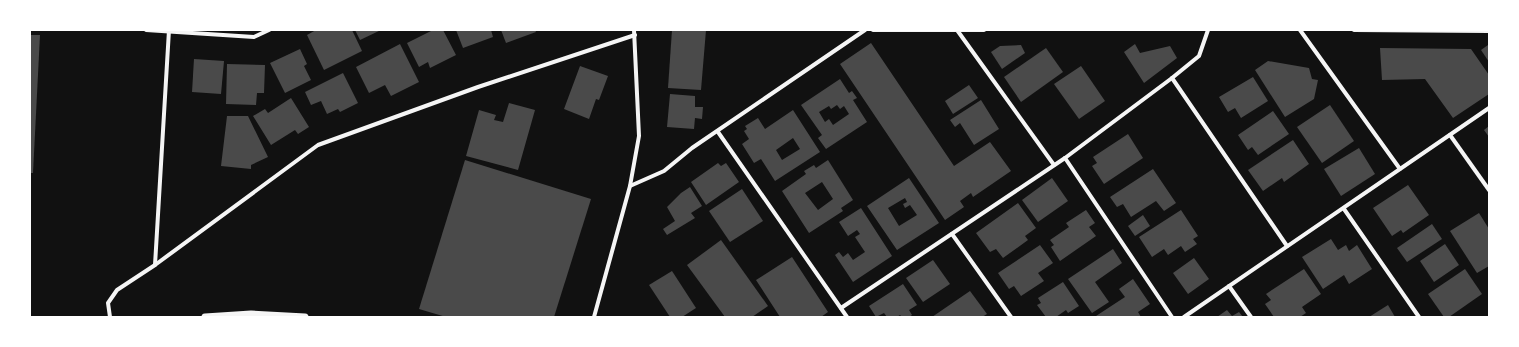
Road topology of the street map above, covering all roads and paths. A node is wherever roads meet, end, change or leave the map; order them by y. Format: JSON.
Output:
{"nodes":[{"id":1,"x":146,"y":30,"type":"edge"},
{"id":2,"x":269,"y":30,"type":"edge"},
{"id":3,"x":865,"y":30,"type":"edge"},
{"id":4,"x":874,"y":30,"type":"edge"},
{"id":5,"x":957,"y":30,"type":"edge"},
{"id":6,"x":984,"y":30,"type":"edge"},
{"id":7,"x":1208,"y":30,"type":"edge"},
{"id":8,"x":1300,"y":30,"type":"edge"},
{"id":9,"x":1354,"y":30,"type":"edge"},
{"id":10,"x":169,"y":31,"type":"edge"},
{"id":11,"x":1489,"y":31,"type":"edge"},
{"id":12,"x":634,"y":32,"type":"edge"},
{"id":13,"x":1172,"y":78,"type":"junction"},
{"id":14,"x":1489,"y":108,"type":"edge"},
{"id":15,"x":718,"y":132,"type":"junction"},
{"id":16,"x":1450,"y":135,"type":"junction"},
{"id":17,"x":1065,"y":158,"type":"junction"},
{"id":18,"x":1054,"y":165,"type":"junction"},
{"id":19,"x":1400,"y":169,"type":"junction"},
{"id":20,"x":630,"y":186,"type":"junction"},
{"id":21,"x":1489,"y":190,"type":"edge"},
{"id":22,"x":1344,"y":209,"type":"junction"},
{"id":23,"x":952,"y":234,"type":"junction"},
{"id":24,"x":1287,"y":246,"type":"junction"},
{"id":25,"x":155,"y":265,"type":"junction"},
{"id":26,"x":1229,"y":286,"type":"junction"},
{"id":27,"x":841,"y":308,"type":"junction"},
{"id":28,"x":251,"y":315,"type":"edge"},
{"id":29,"x":110,"y":317,"type":"edge"},
{"id":30,"x":205,"y":317,"type":"edge"},
{"id":31,"x":305,"y":317,"type":"edge"},
{"id":32,"x":594,"y":317,"type":"edge"},
{"id":33,"x":848,"y":317,"type":"edge"},
{"id":34,"x":1011,"y":317,"type":"edge"},
{"id":35,"x":1172,"y":317,"type":"edge"},
{"id":36,"x":1184,"y":317,"type":"edge"},
{"id":37,"x":1251,"y":317,"type":"edge"},
{"id":38,"x":1419,"y":317,"type":"edge"}],
"edges":[{"from":1,"to":10,"type":"street"},
{"from":2,"to":10,"type":"street"},
{"from":3,"to":15,"type":"street"},
{"from":4,"to":5,"type":"street"},
{"from":5,"to":6,"type":"street"},
{"from":5,"to":18,"type":"street"},
{"from":7,"to":13,"type":"street"},
{"from":8,"to":19,"type":"street"},
{"from":9,"to":11,"type":"street"},
{"from":10,"to":25,"type":"street"},
{"from":12,"to":20,"type":"street"},
{"from":12,"to":25,"type":"street"},
{"from":13,"to":17,"type":"street"},
{"from":13,"to":24,"type":"street"},
{"from":14,"to":16,"type":"street"},
{"from":15,"to":20,"type":"street"},
{"from":15,"to":27,"type":"street"},
{"from":16,"to":19,"type":"street"},
{"from":16,"to":21,"type":"street"},
{"from":17,"to":18,"type":"street"},
{"from":17,"to":35,"type":"street"},
{"from":18,"to":23,"type":"street"},
{"from":19,"to":22,"type":"street"},
{"from":20,"to":32,"type":"street"},
{"from":22,"to":24,"type":"street"},
{"from":22,"to":38,"type":"street"},
{"from":23,"to":27,"type":"street"},
{"from":23,"to":34,"type":"street"},
{"from":24,"to":26,"type":"street"},
{"from":25,"to":29,"type":"street"},
{"from":26,"to":36,"type":"street"},
{"from":26,"to":37,"type":"street"},
{"from":27,"to":33,"type":"street"},
{"from":28,"to":30,"type":"street"},
{"from":28,"to":31,"type":"street"}]}
